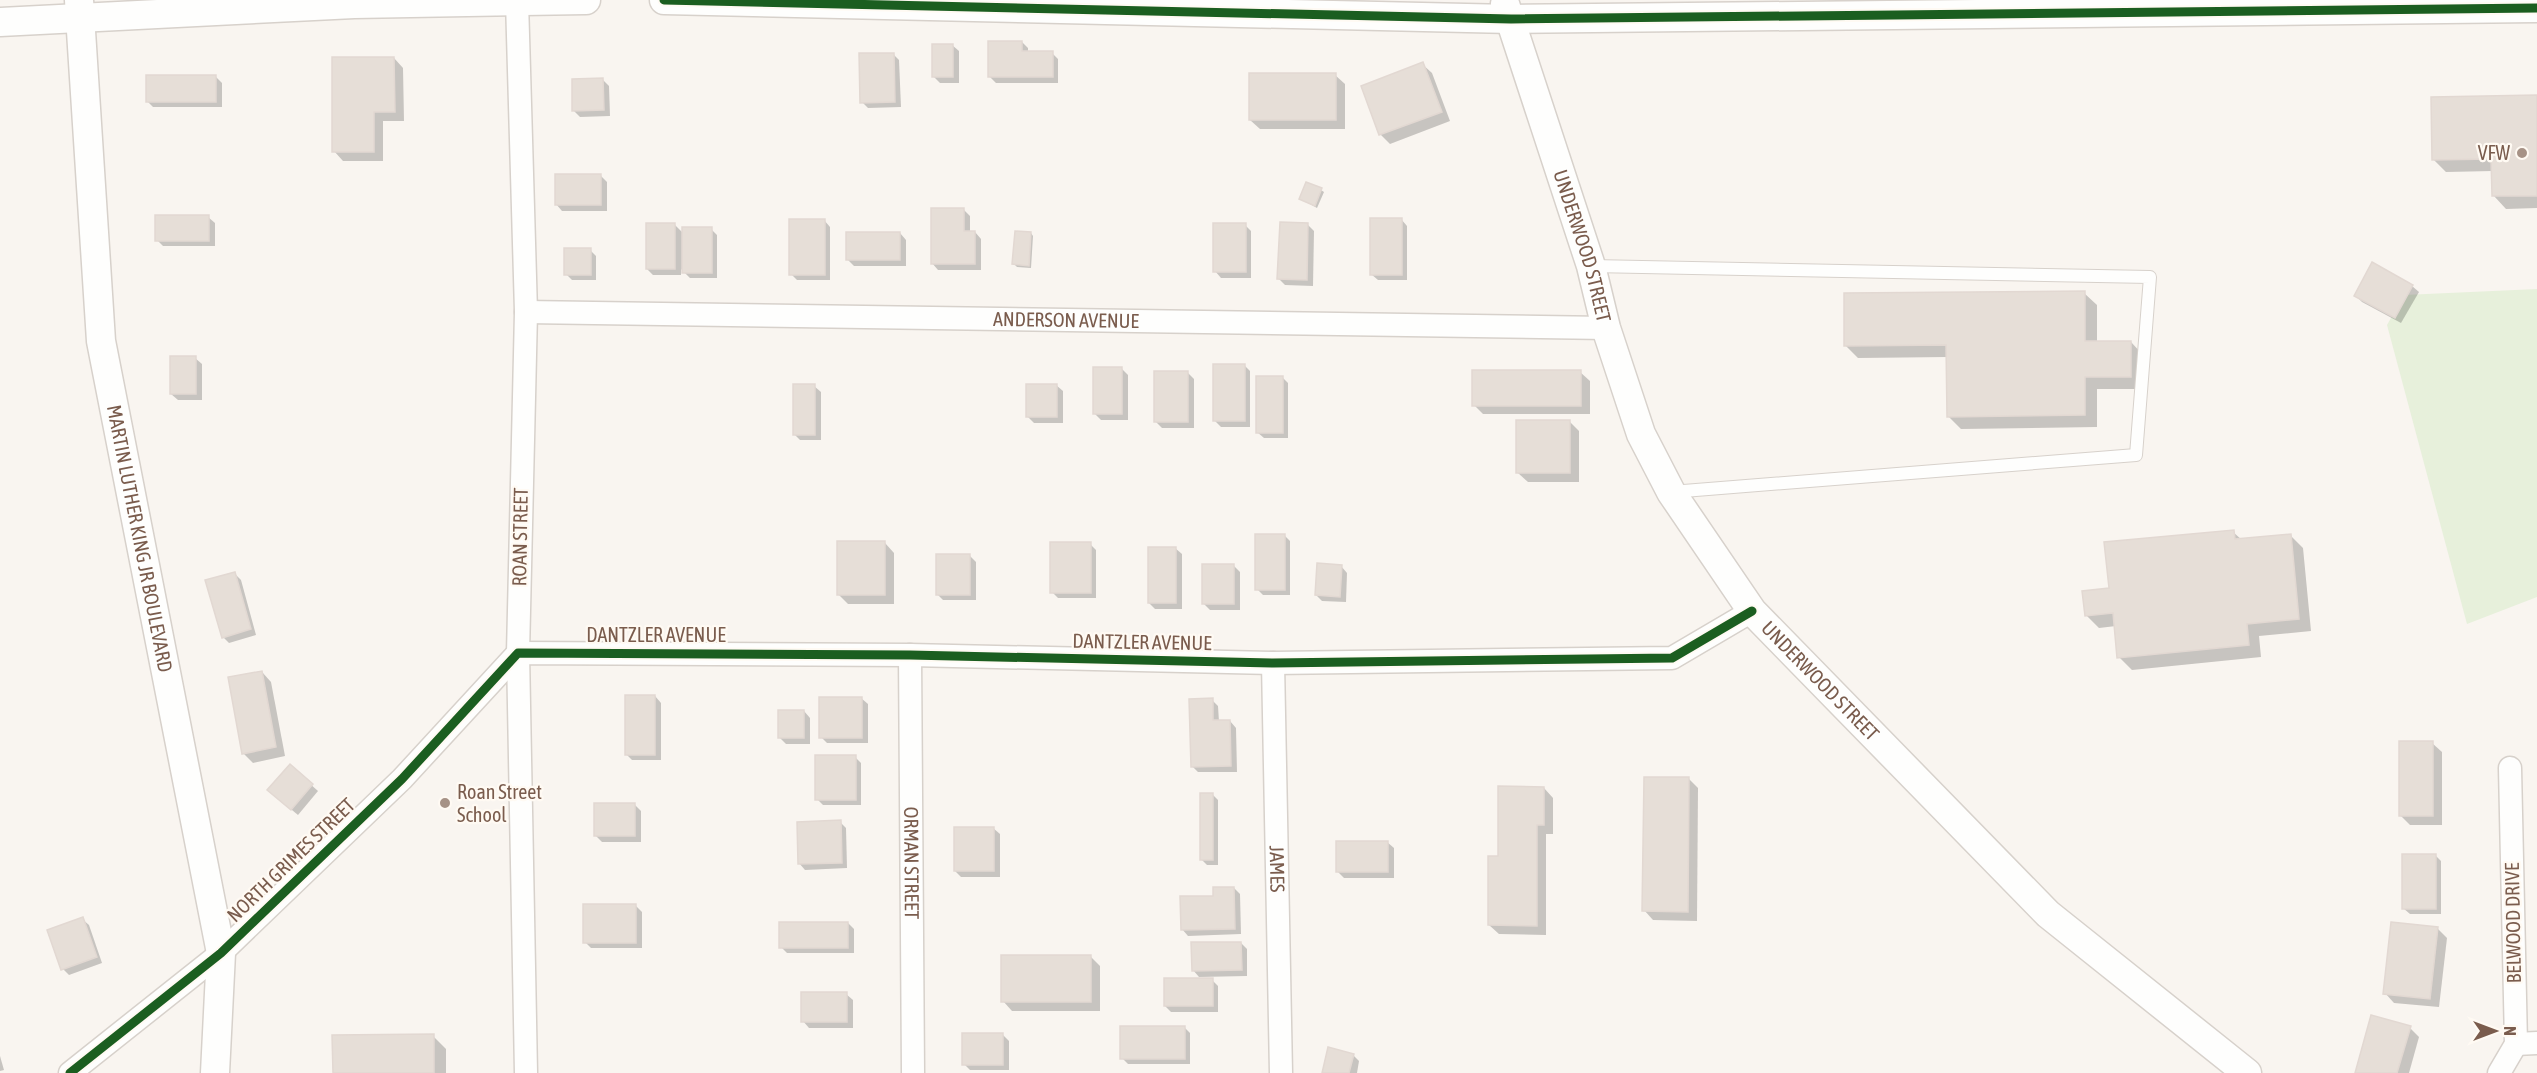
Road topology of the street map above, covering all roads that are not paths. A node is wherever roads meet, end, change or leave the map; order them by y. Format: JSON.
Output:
{"nodes":[{"id":1,"x":586,"y":0,"type":"edge"},
{"id":2,"x":664,"y":0,"type":"edge"},
{"id":3,"x":517,"y":1,"type":"edge"},
{"id":4,"x":354,"y":2,"type":"edge"},
{"id":5,"x":2537,"y":8,"type":"edge"},
{"id":6,"x":80,"y":9,"type":"edge"},
{"id":7,"x":1507,"y":9,"type":"edge"},
{"id":8,"x":0,"y":22,"type":"edge"},
{"id":9,"x":1591,"y":266,"type":"junction"},
{"id":10,"x":526,"y":312,"type":"junction"},
{"id":11,"x":1605,"y":328,"type":"junction"},
{"id":12,"x":1671,"y":492,"type":"junction"},
{"id":13,"x":1752,"y":611,"type":"junction"},
{"id":14,"x":518,"y":653,"type":"junction"},
{"id":15,"x":910,"y":655,"type":"junction"},
{"id":16,"x":1273,"y":663,"type":"junction"},
{"id":17,"x":2510,"y":768,"type":"dead end"},
{"id":18,"x":221,"y":953,"type":"junction"},
{"id":19,"x":2526,"y":1043,"type":"edge"},
{"id":20,"x":70,"y":1073,"type":"edge"},
{"id":21,"x":215,"y":1073,"type":"edge"},
{"id":22,"x":526,"y":1073,"type":"edge"},
{"id":23,"x":914,"y":1073,"type":"edge"},
{"id":24,"x":1281,"y":1073,"type":"edge"},
{"id":25,"x":2247,"y":1073,"type":"edge"},
{"id":26,"x":2499,"y":1073,"type":"edge"}],
"edges":[{"from":1,"to":3,"type":"street"},
{"from":2,"to":7,"type":"street"},
{"from":3,"to":4,"type":"street"},
{"from":3,"to":10,"type":"street","name":"ROAN STREET"},
{"from":4,"to":6,"type":"street"},
{"from":5,"to":7,"type":"street"},
{"from":6,"to":8,"type":"street"},
{"from":6,"to":18,"type":"street","name":"MARTIN LUTHER KING JR BOULEVARD"},
{"from":7,"to":9,"type":"street","name":"UNDERWOOD STREET"},
{"from":9,"to":11,"type":"street","name":"UNDERWOOD STREET"},
{"from":9,"to":12,"type":"lane"},
{"from":10,"to":11,"type":"street","name":"ANDERSON AVENUE"},
{"from":10,"to":14,"type":"street","name":"ROAN STREET"},
{"from":11,"to":12,"type":"street","name":"UNDERWOOD STREET"},
{"from":12,"to":13,"type":"street","name":"UNDERWOOD STREET"},
{"from":13,"to":16,"type":"street","name":"DANTZLER AVENUE"},
{"from":13,"to":25,"type":"street","name":"UNDERWOOD STREET"},
{"from":14,"to":15,"type":"street","name":"DANTZLER AVENUE"},
{"from":14,"to":18,"type":"street","name":"NORTH GRIMES STREET"},
{"from":14,"to":22,"type":"street","name":"ROAN STREET"},
{"from":15,"to":16,"type":"street","name":"DANTZLER AVENUE"},
{"from":15,"to":23,"type":"street","name":"ORMAN STREET"},
{"from":16,"to":24,"type":"street","name":"JAMES"},
{"from":17,"to":19,"type":"street","name":"BELWOOD DRIVE"},
{"from":18,"to":20,"type":"street","name":"NORTH GRIMES STREET"},
{"from":18,"to":21,"type":"street","name":"MARTIN LUTHER KING JR BOULEVARD"},
{"from":19,"to":26,"type":"street","name":"BELWOOD DRIVE"}]}
